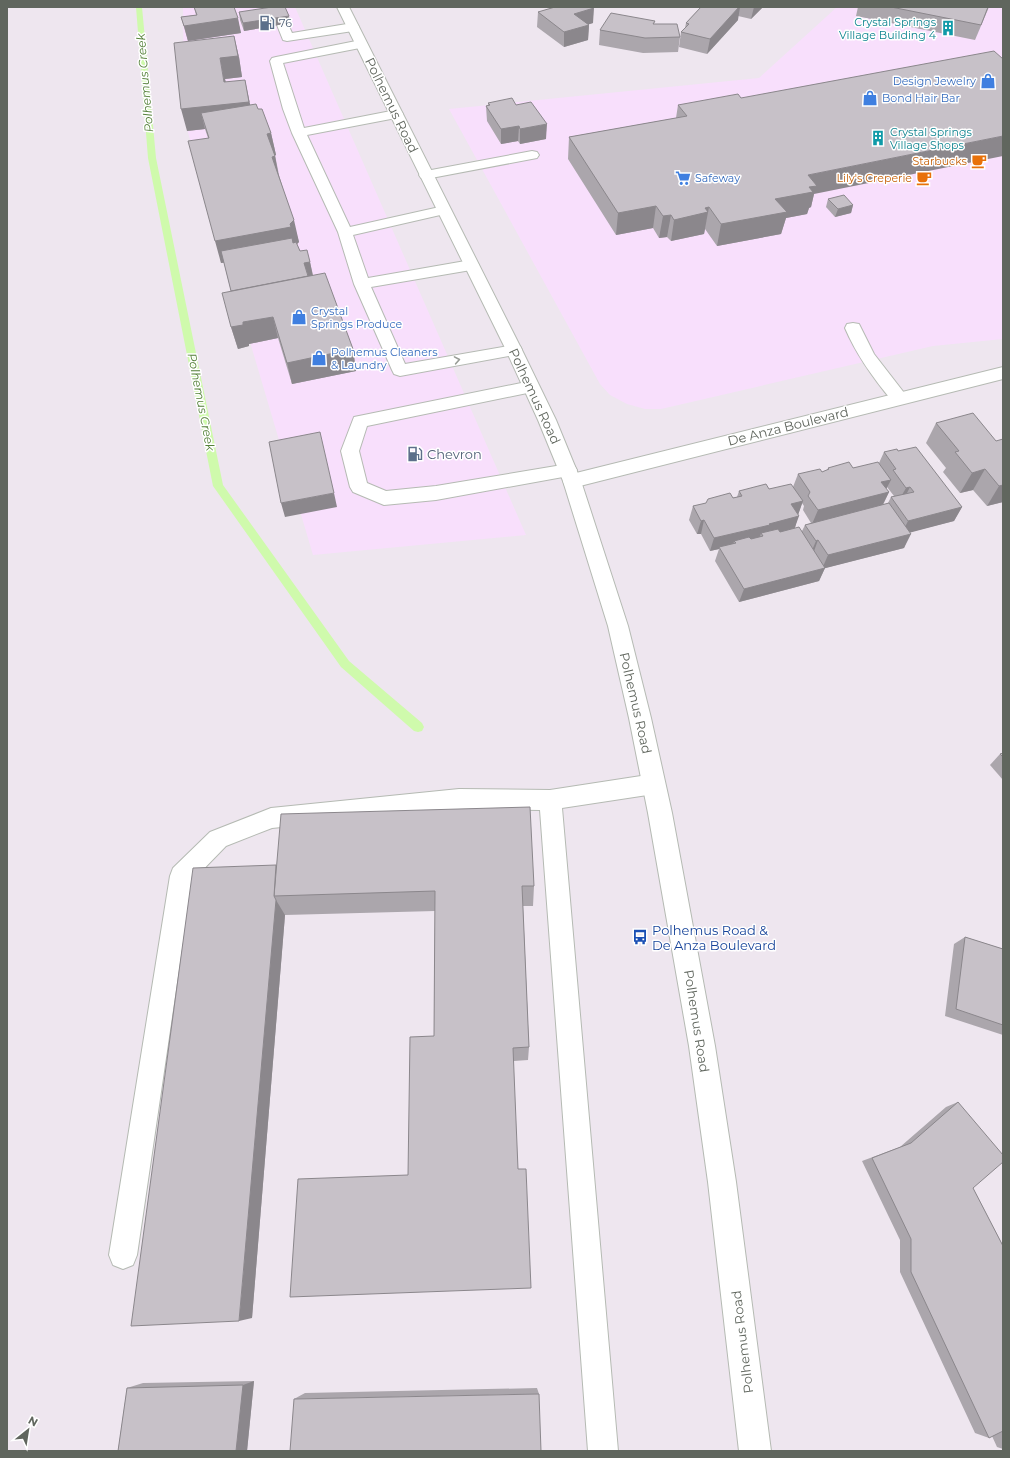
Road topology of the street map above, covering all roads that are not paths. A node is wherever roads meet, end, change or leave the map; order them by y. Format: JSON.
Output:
{"nodes":[{"id":1,"x":343,"y":7,"type":"edge"},
{"id":2,"x":283,"y":24,"type":"edge"},
{"id":3,"x":353,"y":28,"type":"junction"},
{"id":4,"x":361,"y":44,"type":"junction"},
{"id":5,"x":396,"y":114,"type":"junction"},
{"id":6,"x":299,"y":132,"type":"junction"},
{"id":7,"x":532,"y":155,"type":"dead end"},
{"id":8,"x":426,"y":174,"type":"junction"},
{"id":9,"x":444,"y":210,"type":"junction"},
{"id":10,"x":345,"y":232,"type":"junction"},
{"id":11,"x":471,"y":265,"type":"junction"},
{"id":12,"x":362,"y":284,"type":"junction"},
{"id":13,"x":853,"y":328,"type":"dead end"},
{"id":14,"x":514,"y":350,"type":"junction"},
{"id":15,"x":1003,"y":373,"type":"edge"},
{"id":16,"x":532,"y":387,"type":"junction"},
{"id":17,"x":899,"y":398,"type":"junction"},
{"id":18,"x":570,"y":476,"type":"junction"},
{"id":19,"x":654,"y":784,"type":"junction"},
{"id":20,"x":550,"y":800,"type":"junction"},
{"id":21,"x":123,"y":1255,"type":"dead end"},
{"id":22,"x":603,"y":1451,"type":"edge"},
{"id":23,"x":755,"y":1451,"type":"edge"}],
"edges":[{"from":1,"to":3,"type":"main road","name":"Polhemus Road"},
{"from":2,"to":3,"type":"lane"},
{"from":3,"to":4,"type":"main road","name":"Polhemus Road"},
{"from":4,"to":5,"type":"main road","name":"Polhemus Road"},
{"from":4,"to":6,"type":"lane"},
{"from":5,"to":6,"type":"lane"},
{"from":5,"to":8,"type":"main road","name":"Polhemus Road"},
{"from":6,"to":10,"type":"lane"},
{"from":7,"to":8,"type":"lane"},
{"from":8,"to":9,"type":"main road","name":"Polhemus Road"},
{"from":9,"to":10,"type":"lane"},
{"from":9,"to":11,"type":"main road","name":"Polhemus Road"},
{"from":10,"to":12,"type":"lane"},
{"from":11,"to":12,"type":"lane"},
{"from":11,"to":14,"type":"main road","name":"Polhemus Road"},
{"from":12,"to":14,"type":"lane","one_way":true},
{"from":13,"to":17,"type":"lane"},
{"from":14,"to":16,"type":"main road","name":"Polhemus Road"},
{"from":15,"to":17,"type":"main road","name":"De Anza Boulevard"},
{"from":16,"to":18,"type":"main road","name":"Polhemus Road"},
{"from":16,"to":18,"type":"lane"},
{"from":17,"to":18,"type":"main road","name":"De Anza Boulevard"},
{"from":18,"to":19,"type":"main road","name":"Polhemus Road"},
{"from":19,"to":20,"type":"lane"},
{"from":19,"to":23,"type":"main road","name":"Polhemus Road"},
{"from":20,"to":21,"type":"lane"},
{"from":20,"to":22,"type":"lane"}]}
